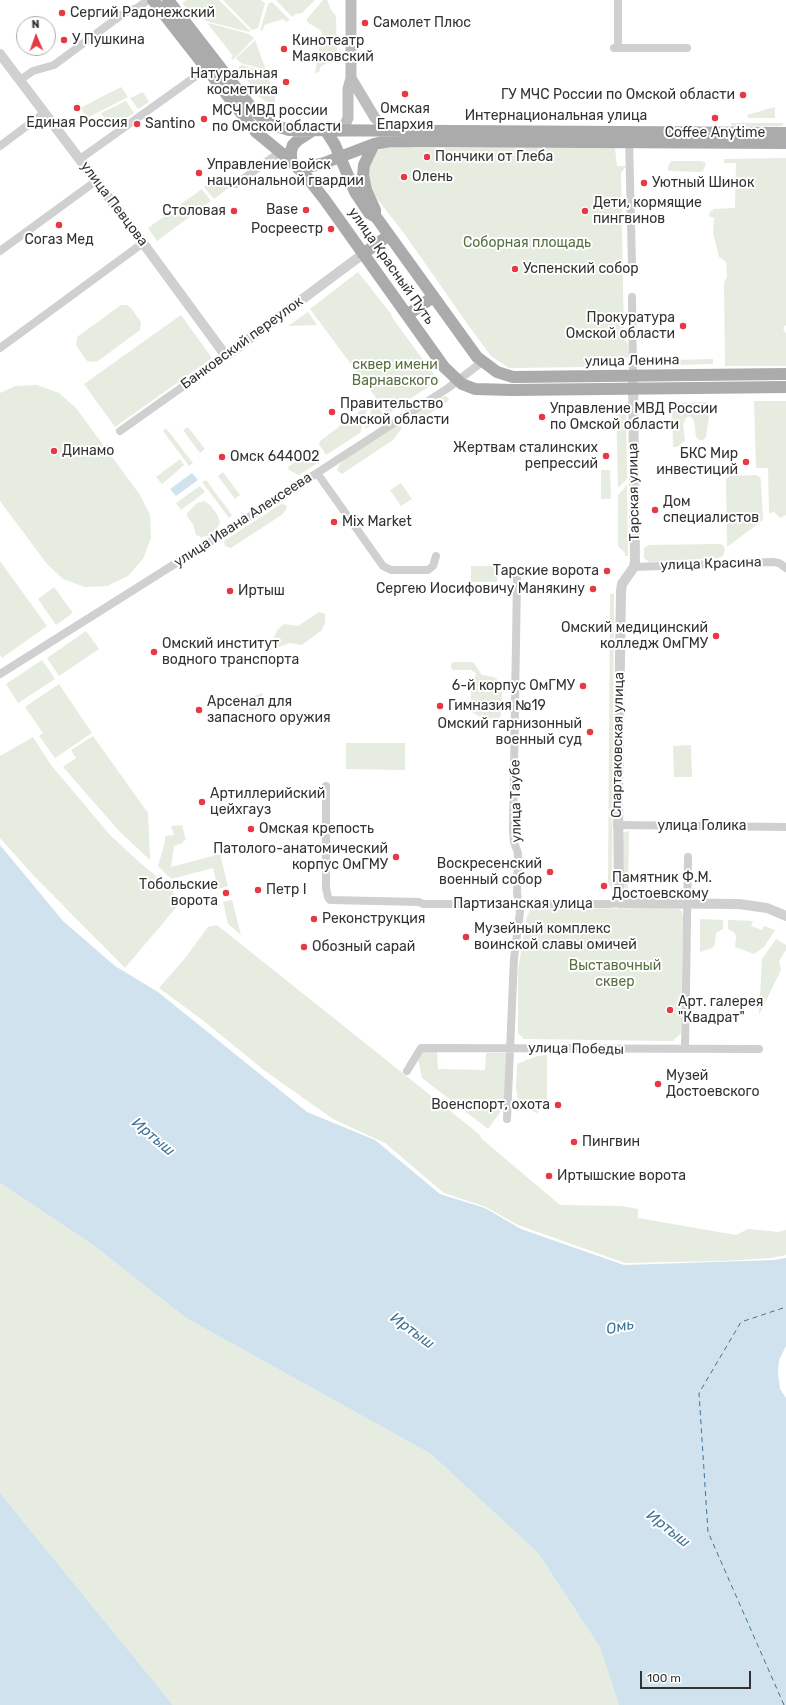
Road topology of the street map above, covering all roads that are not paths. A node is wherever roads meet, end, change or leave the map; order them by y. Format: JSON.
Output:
{"nodes":[{"id":1,"x":148,"y":0,"type":"edge"},
{"id":2,"x":153,"y":0,"type":"edge"},
{"id":3,"x":168,"y":0,"type":"edge"},
{"id":4,"x":351,"y":0,"type":"edge"},
{"id":5,"x":618,"y":0,"type":"edge"},
{"id":6,"x":687,"y":48,"type":"dead end"},
{"id":7,"x":0,"y":54,"type":"edge"},
{"id":8,"x":206,"y":69,"type":"junction"},
{"id":9,"x":351,"y":78,"type":"junction"},
{"id":10,"x":20,"y":80,"type":"junction"},
{"id":11,"x":44,"y":113,"type":"junction"},
{"id":12,"x":340,"y":130,"type":"junction"},
{"id":13,"x":388,"y":130,"type":"junction"},
{"id":14,"x":312,"y":131,"type":"junction"},
{"id":15,"x":326,"y":131,"type":"junction"},
{"id":16,"x":786,"y":133,"type":"edge"},
{"id":17,"x":630,"y":137,"type":"junction"},
{"id":18,"x":786,"y":143,"type":"edge"},
{"id":19,"x":374,"y":144,"type":"junction"},
{"id":20,"x":0,"y":146,"type":"edge"},
{"id":21,"x":280,"y":152,"type":"junction"},
{"id":22,"x":339,"y":157,"type":"junction"},
{"id":23,"x":80,"y":159,"type":"junction"},
{"id":24,"x":294,"y":164,"type":"junction"},
{"id":25,"x":96,"y":181,"type":"junction"},
{"id":26,"x":236,"y":184,"type":"dead end"},
{"id":27,"x":376,"y":217,"type":"junction"},
{"id":28,"x":388,"y":235,"type":"junction"},
{"id":29,"x":143,"y":243,"type":"junction"},
{"id":30,"x":0,"y":251,"type":"edge"},
{"id":31,"x":363,"y":254,"type":"junction"},
{"id":32,"x":632,"y":266,"type":"dead end"},
{"id":33,"x":433,"y":297,"type":"junction"},
{"id":34,"x":632,"y":297,"type":"dead end"},
{"id":35,"x":408,"y":315,"type":"junction"},
{"id":36,"x":0,"y":348,"type":"edge"},
{"id":37,"x":226,"y":356,"type":"junction"},
{"id":38,"x":482,"y":362,"type":"junction"},
{"id":39,"x":786,"y":374,"type":"edge"},
{"id":40,"x":457,"y":380,"type":"junction"},
{"id":41,"x":723,"y":381,"type":"junction"},
{"id":42,"x":633,"y":382,"type":"junction"},
{"id":43,"x":786,"y":387,"type":"edge"},
{"id":44,"x":512,"y":390,"type":"joint"},
{"id":45,"x":120,"y":431,"type":"dead end"},
{"id":46,"x":317,"y":473,"type":"junction"},
{"id":47,"x":436,"y":556,"type":"dead end"},
{"id":48,"x":634,"y":567,"type":"junction"},
{"id":49,"x":786,"y":568,"type":"edge"},
{"id":50,"x":518,"y":578,"type":"dead end"},
{"id":51,"x":0,"y":674,"type":"edge"},
{"id":52,"x":326,"y":786,"type":"dead end"},
{"id":53,"x":617,"y":825,"type":"junction"},
{"id":54,"x":786,"y":827,"type":"edge"},
{"id":55,"x":688,"y":857,"type":"dead end"},
{"id":56,"x":688,"y":902,"type":"junction"},
{"id":57,"x":619,"y":903,"type":"junction"},
{"id":58,"x":520,"y":904,"type":"junction"},
{"id":59,"x":786,"y":916,"type":"edge"},
{"id":60,"x":510,"y":1048,"type":"junction"},
{"id":61,"x":685,"y":1049,"type":"junction"},
{"id":62,"x":759,"y":1049,"type":"dead end"},
{"id":63,"x":407,"y":1071,"type":"dead end"},
{"id":64,"x":507,"y":1119,"type":"dead end"}],
"edges":[{"from":1,"to":10,"type":"street"},
{"from":2,"to":8,"type":"main road","name":"улица Красный Путь"},
{"from":3,"to":14,"type":"main road"},
{"from":4,"to":9,"type":"main road"},
{"from":5,"to":6,"type":"street"},
{"from":7,"to":10,"type":"street","name":"улица Певцова"},
{"from":8,"to":21,"type":"main road","name":"улица Красный Путь"},
{"from":8,"to":23,"type":"street"},
{"from":9,"to":12,"type":"main road"},
{"from":9,"to":13,"type":"main road"},
{"from":10,"to":11,"type":"street","name":"улица Певцова"},
{"from":11,"to":20,"type":"street"},
{"from":11,"to":23,"type":"street","name":"улица Певцова"},
{"from":12,"to":13,"type":"main road","name":"Интернациональная улица"},
{"from":12,"to":15,"type":"main road","name":"Интернациональная улица"},
{"from":13,"to":17,"type":"main road","name":"Интернациональная улица"},
{"from":14,"to":15,"type":"main road"},
{"from":14,"to":24,"type":"main road"},
{"from":15,"to":22,"type":"main road","name":"улица Красный Путь"},
{"from":16,"to":17,"type":"main road","name":"Интернациональная улица"},
{"from":17,"to":18,"type":"main road","name":"Интернациональная улица"},
{"from":17,"to":19,"type":"main road","name":"Интернациональная улица"},
{"from":17,"to":32,"type":"street"},
{"from":19,"to":22,"type":"main road","name":"Интернациональная улица"},
{"from":19,"to":27,"type":"main road"},
{"from":21,"to":24,"type":"main road","name":"улица Красный Путь"},
{"from":21,"to":26,"type":"street"},
{"from":22,"to":24,"type":"main road","name":"Интернациональная улица"},
{"from":22,"to":27,"type":"main road","name":"улица Красный Путь"},
{"from":23,"to":25,"type":"street","name":"улица Певцова"},
{"from":24,"to":31,"type":"main road","name":"улица Красный Путь"},
{"from":25,"to":29,"type":"street","name":"улица Певцова"},
{"from":25,"to":30,"type":"street"},
{"from":27,"to":28,"type":"main road","name":"улица Красный Путь"},
{"from":28,"to":31,"type":"main road"},
{"from":28,"to":33,"type":"main road","name":"улица Красный Путь"},
{"from":29,"to":36,"type":"street"},
{"from":29,"to":37,"type":"street","name":"улица Певцова"},
{"from":31,"to":35,"type":"main road","name":"улица Красный Путь"},
{"from":31,"to":37,"type":"street","name":"Банковский переулок"},
{"from":33,"to":35,"type":"main road"},
{"from":33,"to":38,"type":"main road","name":"улица Красный Путь"},
{"from":34,"to":42,"type":"street","name":"Тарская улица"},
{"from":35,"to":40,"type":"main road","name":"улица Красный Путь"},
{"from":37,"to":45,"type":"street","name":"Банковский переулок"},
{"from":38,"to":40,"type":"street","name":"улица Ивана Алексеева"},
{"from":38,"to":42,"type":"main road","name":"улица Ленина"},
{"from":39,"to":41,"type":"main road","name":"улица Ленина"},
{"from":40,"to":44,"type":"main road","name":"улица Красный Путь"},
{"from":40,"to":46,"type":"street","name":"улица Ивана Алексеева"},
{"from":41,"to":42,"type":"main road","name":"улица Ленина"},
{"from":41,"to":43,"type":"main road","name":"улица Ленина"},
{"from":42,"to":44,"type":"main road","name":"улица Ленина"},
{"from":42,"to":48,"type":"street","name":"Тарская улица"},
{"from":46,"to":47,"type":"street"},
{"from":46,"to":51,"type":"street","name":"улица Ивана Алексеева"},
{"from":48,"to":49,"type":"street","name":"улица Красина"},
{"from":48,"to":53,"type":"street","name":"Спартаковская улица"},
{"from":50,"to":58,"type":"street","name":"улица Таубе"},
{"from":52,"to":58,"type":"street","name":"Партизанская улица"},
{"from":53,"to":54,"type":"street","name":"улица Голика"},
{"from":53,"to":57,"type":"street","name":"Спартаковская улица"},
{"from":55,"to":56,"type":"street"},
{"from":56,"to":57,"type":"street","name":"Партизанская улица"},
{"from":56,"to":59,"type":"street","name":"Партизанская улица"},
{"from":56,"to":61,"type":"street"},
{"from":57,"to":58,"type":"street","name":"Партизанская улица"},
{"from":58,"to":60,"type":"street","name":"улица Таубе"},
{"from":60,"to":61,"type":"street","name":"улица Победы"},
{"from":60,"to":63,"type":"street","name":"улица Победы"},
{"from":60,"to":64,"type":"street","name":"улица Таубе"},
{"from":61,"to":62,"type":"street","name":"улица Победы"}]}
